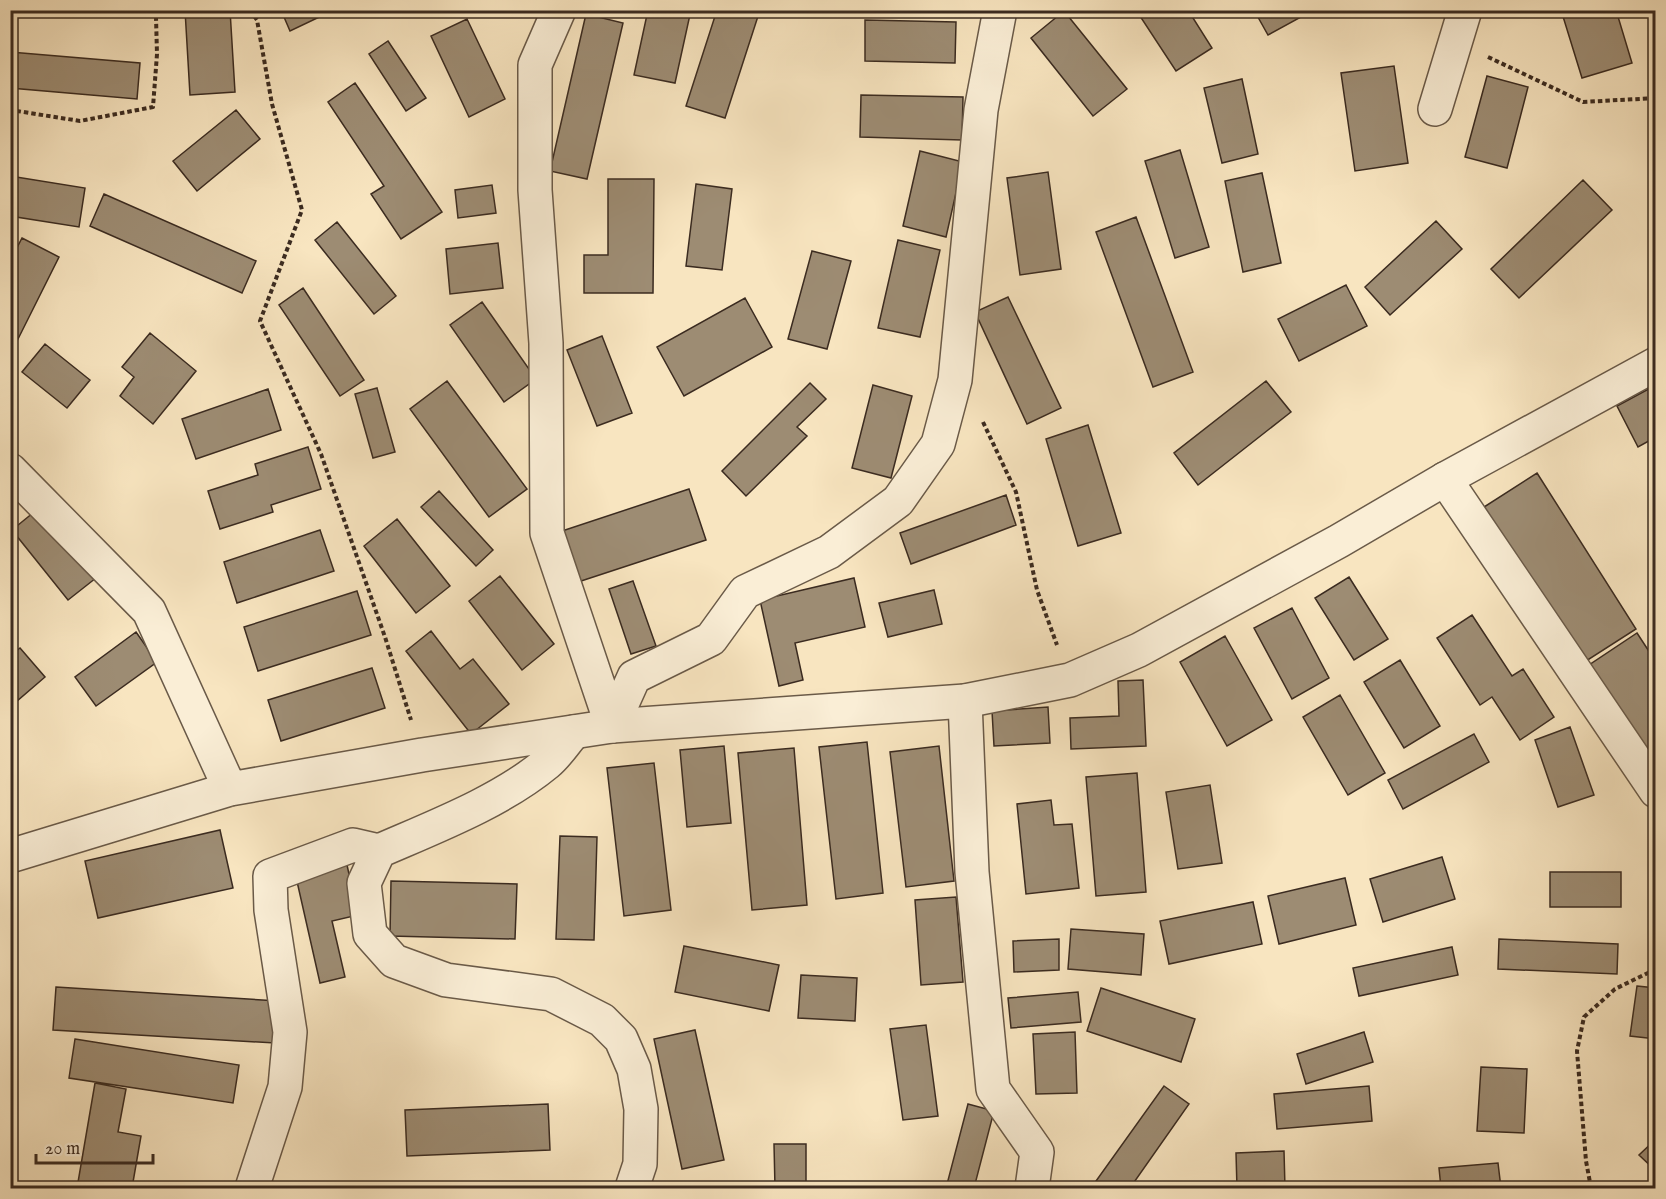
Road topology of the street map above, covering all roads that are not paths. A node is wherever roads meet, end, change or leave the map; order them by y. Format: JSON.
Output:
{"nodes":[{"id":1,"x":559,"y":10,"type":"edge"},
{"id":2,"x":1000,"y":10,"type":"edge"},
{"id":3,"x":1460,"y":26,"type":"edge"},
{"id":4,"x":1435,"y":109,"type":"dead end"},
{"id":5,"x":1656,"y":364,"type":"edge"},
{"id":6,"x":10,"y":470,"type":"edge"},
{"id":7,"x":1445,"y":479,"type":"junction"},
{"id":8,"x":965,"y":701,"type":"junction"},
{"id":9,"x":612,"y":726,"type":"junction"},
{"id":10,"x":574,"y":732,"type":"junction"},
{"id":11,"x":230,"y":789,"type":"junction"},
{"id":12,"x":1656,"y":791,"type":"edge"},
{"id":13,"x":379,"y":852,"type":"junction"},
{"id":14,"x":10,"y":856,"type":"edge"},
{"id":15,"x":252,"y":1188,"type":"edge"},
{"id":16,"x":633,"y":1188,"type":"edge"},
{"id":17,"x":1032,"y":1188,"type":"edge"}],
"edges":[{"from":1,"to":9,"type":"street"},
{"from":2,"to":9,"type":"street"},
{"from":3,"to":4,"type":"street"},
{"from":5,"to":7,"type":"street"},
{"from":6,"to":11,"type":"street"},
{"from":7,"to":8,"type":"street"},
{"from":7,"to":12,"type":"street"},
{"from":8,"to":9,"type":"street"},
{"from":8,"to":17,"type":"street"},
{"from":9,"to":10,"type":"street"},
{"from":10,"to":11,"type":"street"},
{"from":10,"to":13,"type":"street"},
{"from":11,"to":14,"type":"street"},
{"from":13,"to":15,"type":"street"},
{"from":13,"to":16,"type":"street"}]}
